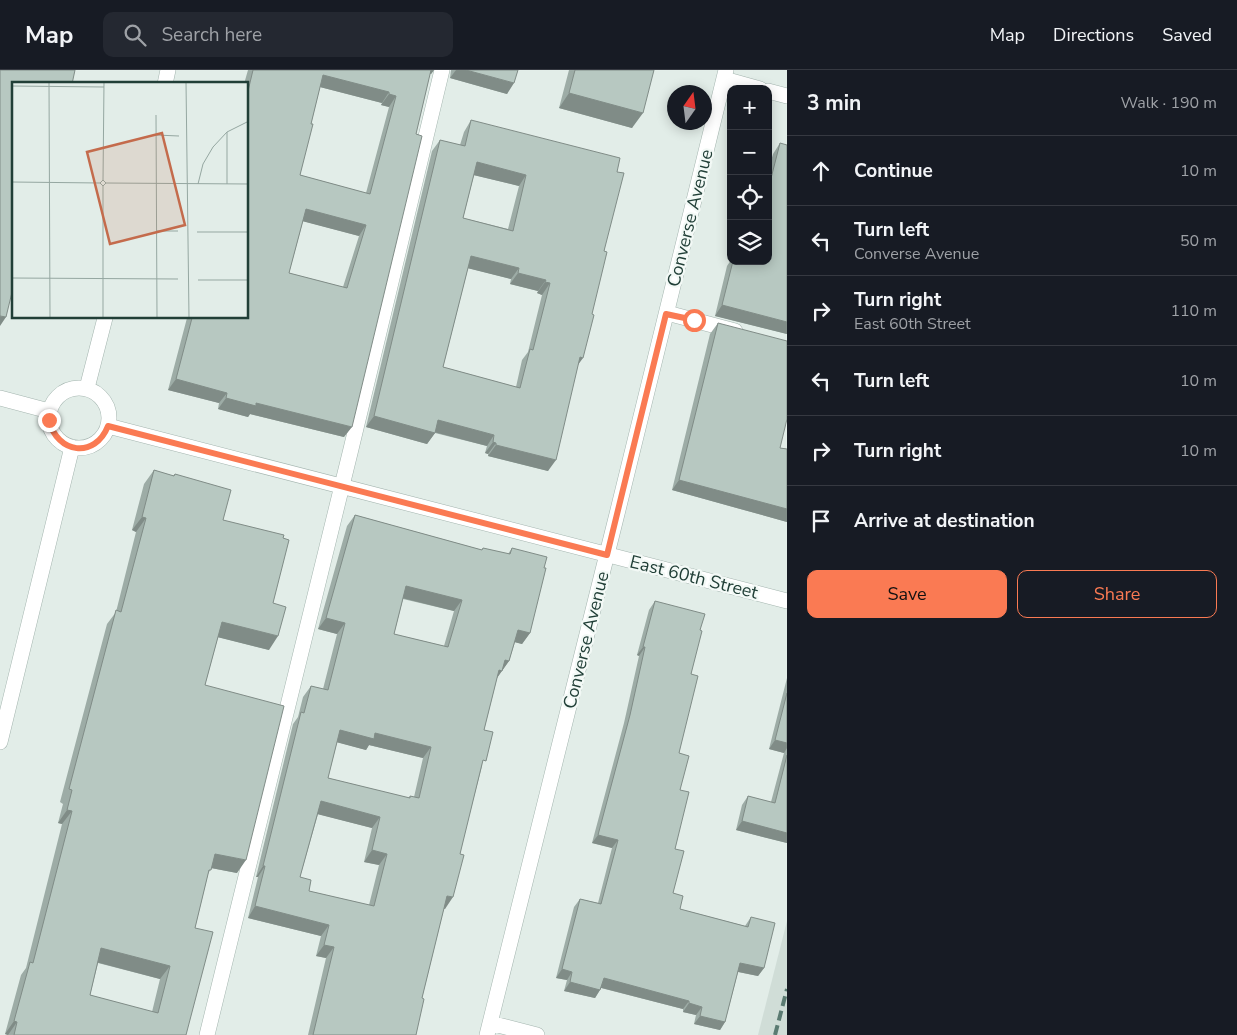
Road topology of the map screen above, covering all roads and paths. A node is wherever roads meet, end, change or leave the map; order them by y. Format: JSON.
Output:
{"nodes":[{"id":1,"x":442,"y":70,"type":"edge"},
{"id":2,"x":725,"y":74,"type":"edge"},
{"id":3,"x":751,"y":85,"type":"edge"},
{"id":4,"x":772,"y":92,"type":"edge"},
{"id":5,"x":787,"y":96,"type":"edge"},
{"id":6,"x":666,"y":314,"type":"junction"},
{"id":7,"x":105,"y":319,"type":"edge"},
{"id":8,"x":750,"y":334,"type":"edge"},
{"id":9,"x":87,"y":388,"type":"junction"},
{"id":10,"x":0,"y":398,"type":"edge"},
{"id":11,"x":49,"y":411,"type":"junction"},
{"id":12,"x":108,"y":426,"type":"junction"},
{"id":13,"x":72,"y":447,"type":"junction"},
{"id":14,"x":342,"y":487,"type":"junction"},
{"id":15,"x":607,"y":555,"type":"junction"},
{"id":16,"x":787,"y":601,"type":"edge"},
{"id":17,"x":0,"y":742,"type":"edge"},
{"id":18,"x":488,"y":1029,"type":"edge"},
{"id":19,"x":206,"y":1035,"type":"edge"},
{"id":20,"x":537,"y":1035,"type":"edge"}],
"edges":[{"from":1,"to":14,"type":"street"},
{"from":2,"to":3,"type":"street"},
{"from":2,"to":6,"type":"street","name":"Converse Avenue"},
{"from":4,"to":5,"type":"street"},
{"from":6,"to":8,"type":"street"},
{"from":6,"to":15,"type":"street","name":"Converse Avenue"},
{"from":7,"to":9,"type":"street"},
{"from":9,"to":11,"type":"street"},
{"from":9,"to":12,"type":"street"},
{"from":10,"to":11,"type":"street"},
{"from":11,"to":13,"type":"street"},
{"from":12,"to":13,"type":"street"},
{"from":12,"to":14,"type":"street","name":"East 60th Street"},
{"from":13,"to":17,"type":"street"},
{"from":14,"to":15,"type":"street","name":"East 60th Street"},
{"from":14,"to":19,"type":"street"},
{"from":15,"to":16,"type":"street","name":"East 60th Street"},
{"from":15,"to":18,"type":"street","name":"Converse Avenue"},
{"from":18,"to":20,"type":"street"}]}
